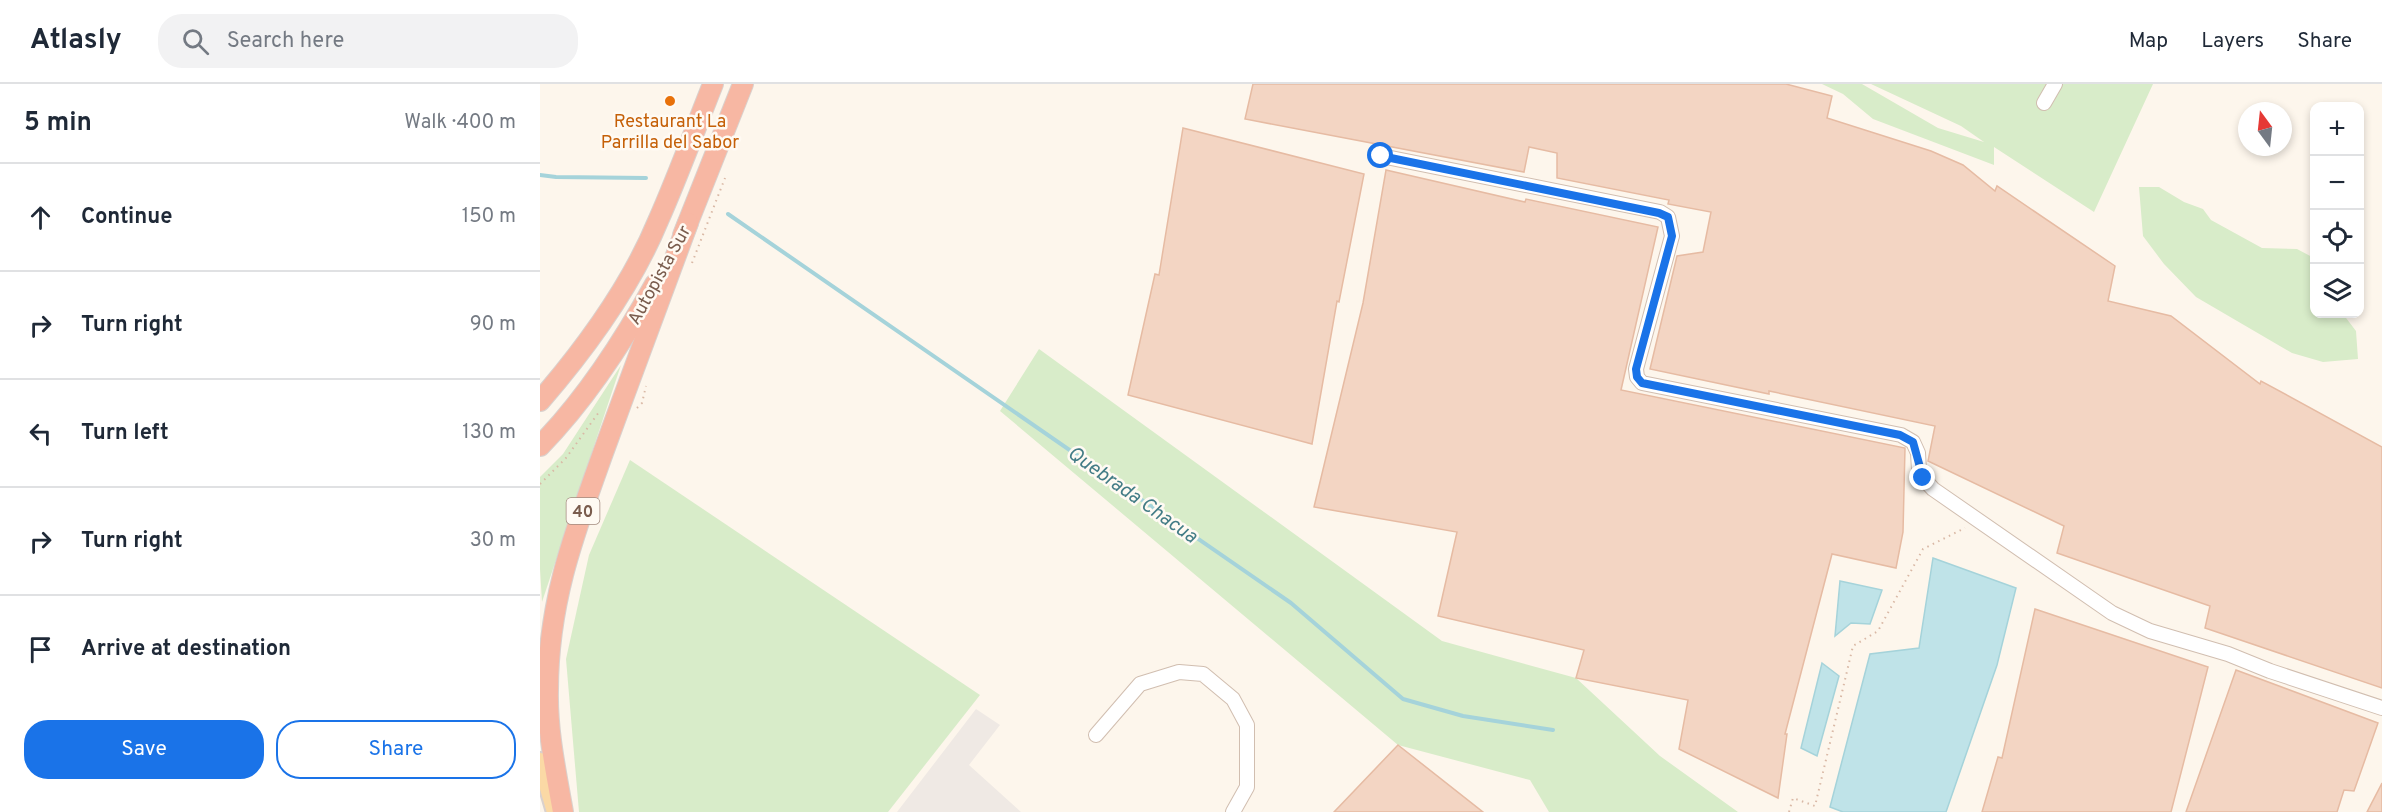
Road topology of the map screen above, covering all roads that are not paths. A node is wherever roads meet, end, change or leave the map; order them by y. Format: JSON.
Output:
{"nodes":[{"id":1,"x":713,"y":84,"type":"edge"},
{"id":2,"x":742,"y":84,"type":"edge"},
{"id":3,"x":2055,"y":84,"type":"edge"},
{"id":4,"x":2044,"y":103,"type":"dead end"},
{"id":5,"x":1381,"y":156,"type":"dead end"},
{"id":6,"x":688,"y":223,"type":"junction"},
{"id":7,"x":540,"y":401,"type":"edge"},
{"id":8,"x":540,"y":446,"type":"edge"},
{"id":9,"x":2382,"y":708,"type":"edge"},
{"id":10,"x":1096,"y":735,"type":"dead end"},
{"id":11,"x":540,"y":761,"type":"edge"},
{"id":12,"x":555,"y":812,"type":"edge"},
{"id":13,"x":563,"y":812,"type":"edge"},
{"id":14,"x":1233,"y":812,"type":"edge"}],
"edges":[{"from":1,"to":7,"type":"highway","name":"Autopista Sur"},
{"from":2,"to":6,"type":"highway","name":"Autopista Sur","number":"40"},
{"from":3,"to":4,"type":"street"},
{"from":5,"to":9,"type":"street"},
{"from":6,"to":8,"type":"highway","name":"Autopista Sur","number":"40"},
{"from":6,"to":13,"type":"highway","number":"40"},
{"from":10,"to":14,"type":"street"},
{"from":11,"to":12,"type":"main road"}]}
